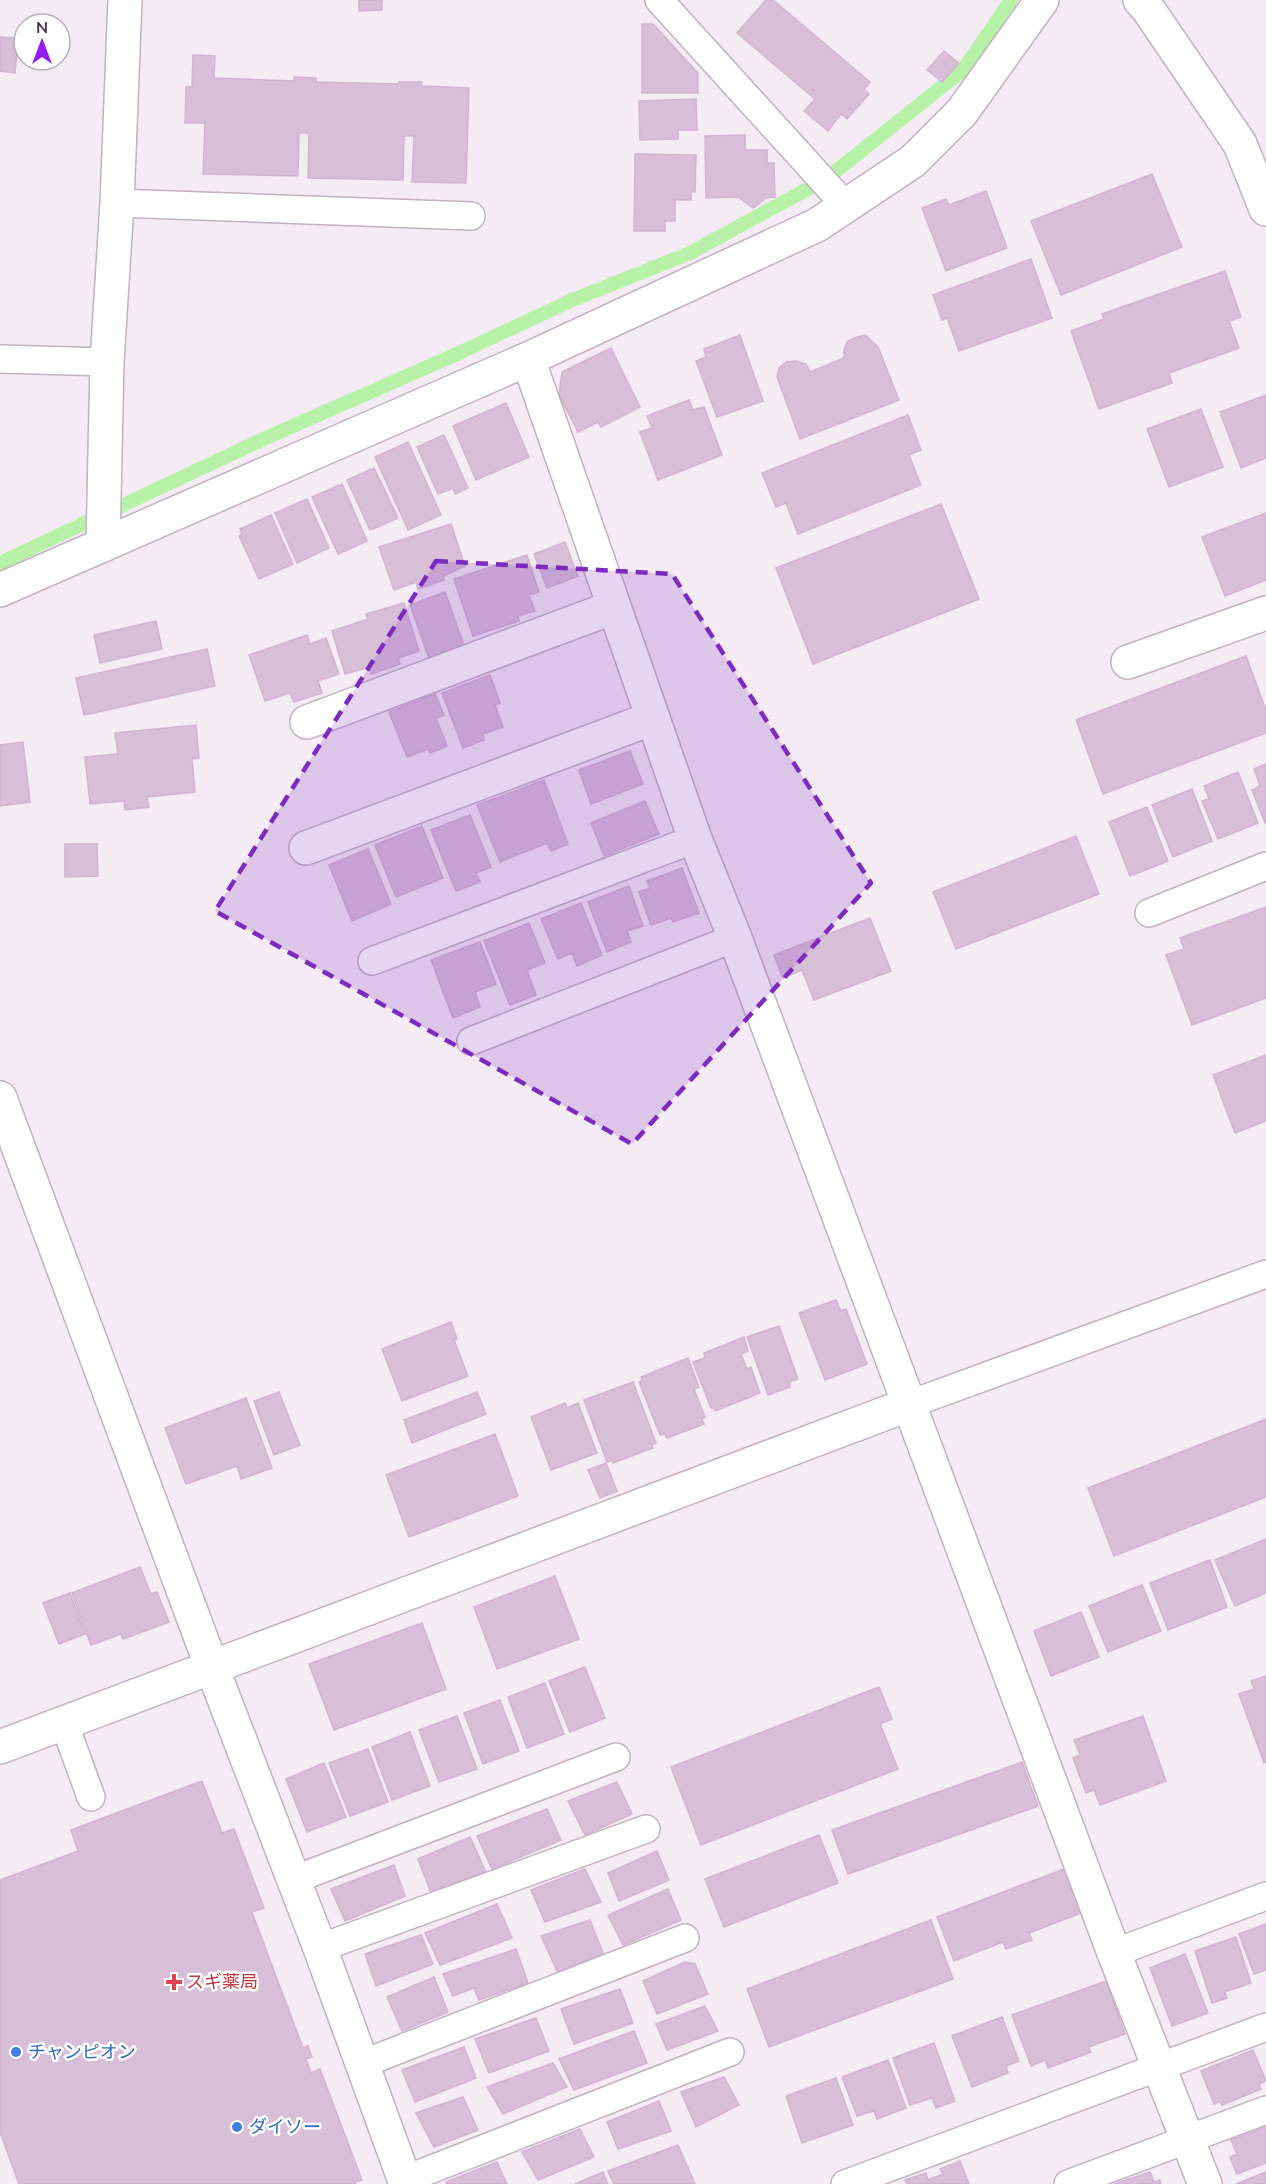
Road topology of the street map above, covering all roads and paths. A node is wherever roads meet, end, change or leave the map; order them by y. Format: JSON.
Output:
{"nodes":[{"id":1,"x":125,"y":0,"type":"edge"},
{"id":2,"x":659,"y":0,"type":"edge"},
{"id":3,"x":1042,"y":0,"type":"edge"},
{"id":4,"x":1140,"y":0,"type":"edge"},
{"id":5,"x":1253,"y":142,"type":"edge"},
{"id":6,"x":117,"y":203,"type":"junction"},
{"id":7,"x":847,"y":207,"type":"junction"},
{"id":8,"x":1266,"y":209,"type":"edge"},
{"id":9,"x":471,"y":216,"type":"dead end"},
{"id":10,"x":0,"y":359,"type":"edge"},
{"id":11,"x":528,"y":359,"type":"junction"},
{"id":12,"x":107,"y":362,"type":"junction"},
{"id":13,"x":103,"y":544,"type":"junction"},
{"id":14,"x":0,"y":590,"type":"edge"},
{"id":15,"x":614,"y":607,"type":"junction"},
{"id":16,"x":1266,"y":613,"type":"edge"},
{"id":17,"x":1128,"y":662,"type":"dead end"},
{"id":18,"x":653,"y":718,"type":"junction"},
{"id":19,"x":307,"y":722,"type":"dead end"},
{"id":20,"x":695,"y":838,"type":"junction"},
{"id":21,"x":306,"y":848,"type":"dead end"},
{"id":22,"x":1266,"y":866,"type":"edge"},
{"id":23,"x":1149,"y":913,"type":"dead end"},
{"id":24,"x":735,"y":938,"type":"junction"},
{"id":25,"x":372,"y":961,"type":"dead end"},
{"id":26,"x":471,"y":1041,"type":"dead end"},
{"id":27,"x":0,"y":1098,"type":"edge"},
{"id":28,"x":1266,"y":1274,"type":"edge"},
{"id":29,"x":910,"y":1404,"type":"junction"},
{"id":30,"x":211,"y":1665,"type":"junction"},
{"id":31,"x":63,"y":1723,"type":"junction"},
{"id":32,"x":0,"y":1747,"type":"edge"},
{"id":33,"x":616,"y":1757,"type":"dead end"},
{"id":34,"x":91,"y":1797,"type":"dead end"},
{"id":35,"x":646,"y":1829,"type":"dead end"},
{"id":36,"x":293,"y":1880,"type":"junction"},
{"id":37,"x":1266,"y":1896,"type":"edge"},
{"id":38,"x":685,"y":1938,"type":"dead end"},
{"id":39,"x":320,"y":1948,"type":"junction"},
{"id":40,"x":1114,"y":1953,"type":"junction"},
{"id":41,"x":1266,"y":2027,"type":"edge"},
{"id":42,"x":730,"y":2052,"type":"dead end"},
{"id":43,"x":362,"y":2064,"type":"junction"},
{"id":44,"x":1160,"y":2068,"type":"junction"},
{"id":45,"x":1266,"y":2110,"type":"edge"},
{"id":46,"x":1188,"y":2140,"type":"junction"},
{"id":47,"x":405,"y":2182,"type":"edge"},
{"id":48,"x":845,"y":2184,"type":"edge"},
{"id":49,"x":1068,"y":2184,"type":"edge"},
{"id":50,"x":1205,"y":2184,"type":"edge"}],
"edges":[{"from":1,"to":6,"type":"street"},
{"from":2,"to":7,"type":"lane"},
{"from":3,"to":7,"type":"street"},
{"from":4,"to":5,"type":"street"},
{"from":5,"to":8,"type":"street"},
{"from":6,"to":9,"type":"lane"},
{"from":6,"to":12,"type":"street"},
{"from":7,"to":11,"type":"street"},
{"from":10,"to":12,"type":"lane"},
{"from":11,"to":13,"type":"street"},
{"from":11,"to":15,"type":"street"},
{"from":12,"to":13,"type":"street"},
{"from":13,"to":14,"type":"street"},
{"from":15,"to":18,"type":"street"},
{"from":15,"to":19,"type":"street"},
{"from":16,"to":17,"type":"street"},
{"from":18,"to":20,"type":"street"},
{"from":18,"to":21,"type":"street"},
{"from":20,"to":24,"type":"street"},
{"from":20,"to":25,"type":"lane"},
{"from":22,"to":23,"type":"lane"},
{"from":24,"to":26,"type":"lane"},
{"from":24,"to":29,"type":"street"},
{"from":27,"to":30,"type":"street"},
{"from":28,"to":29,"type":"lane"},
{"from":29,"to":30,"type":"street"},
{"from":29,"to":40,"type":"street"},
{"from":30,"to":31,"type":"street"},
{"from":30,"to":36,"type":"street"},
{"from":31,"to":32,"type":"street"},
{"from":31,"to":34,"type":"lane"},
{"from":33,"to":36,"type":"lane"},
{"from":35,"to":39,"type":"lane"},
{"from":36,"to":39,"type":"street"},
{"from":37,"to":40,"type":"lane"},
{"from":38,"to":43,"type":"lane"},
{"from":39,"to":43,"type":"street"},
{"from":40,"to":44,"type":"street"},
{"from":41,"to":44,"type":"lane"},
{"from":42,"to":47,"type":"lane"},
{"from":43,"to":47,"type":"street"},
{"from":44,"to":46,"type":"street"},
{"from":44,"to":48,"type":"lane"},
{"from":45,"to":46,"type":"lane"},
{"from":46,"to":49,"type":"lane"},
{"from":46,"to":50,"type":"street"}]}
